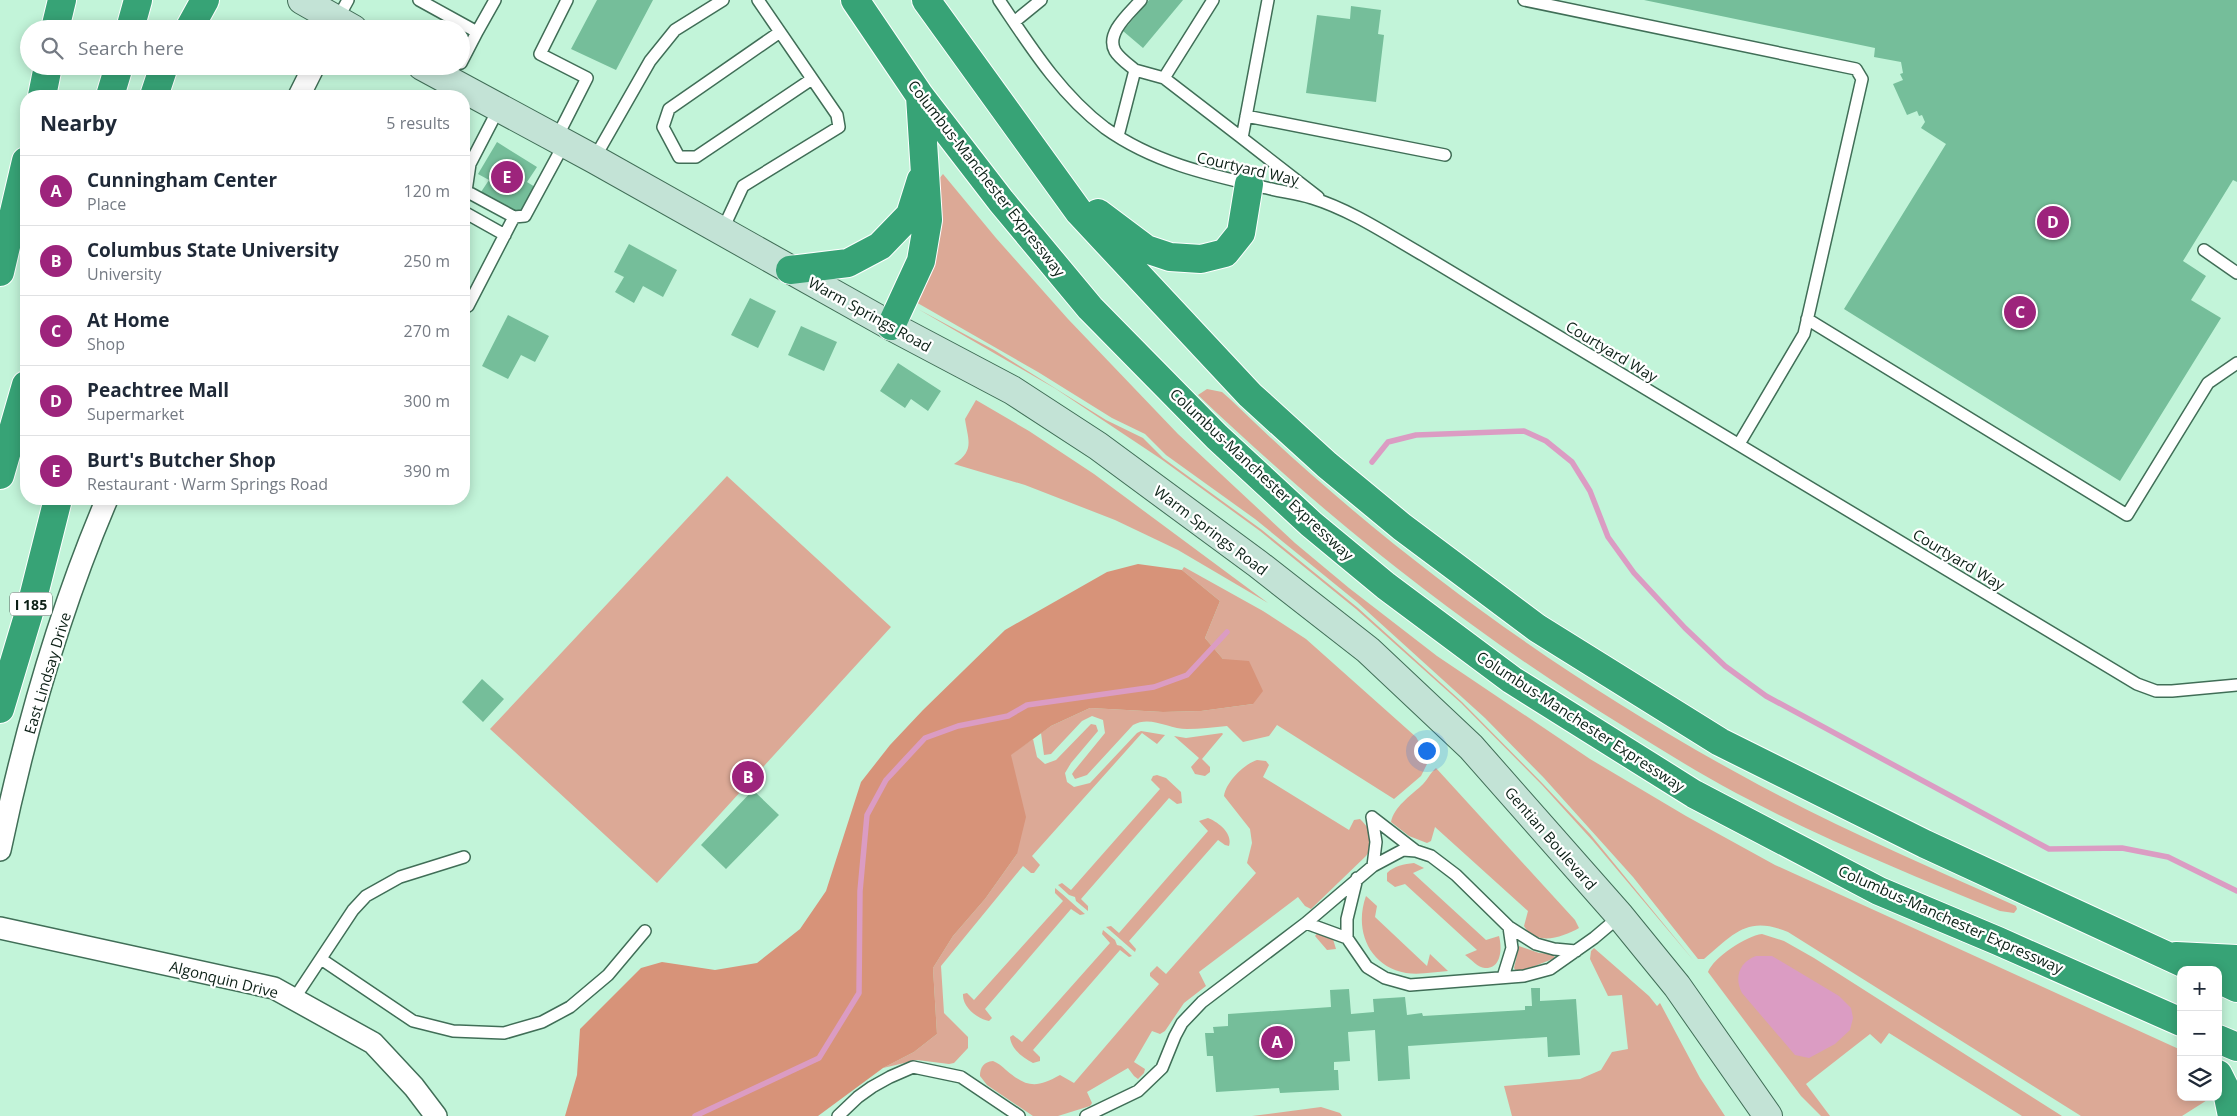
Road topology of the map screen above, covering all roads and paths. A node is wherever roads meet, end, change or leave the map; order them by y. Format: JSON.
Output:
{"nodes":[{"id":1,"x":62,"y":0,"type":"edge"},
{"id":2,"x":138,"y":0,"type":"edge"},
{"id":3,"x":186,"y":0,"type":"edge"},
{"id":4,"x":205,"y":0,"type":"edge"},
{"id":5,"x":419,"y":0,"type":"edge"},
{"id":6,"x":495,"y":0,"type":"edge"},
{"id":7,"x":567,"y":0,"type":"edge"},
{"id":8,"x":723,"y":0,"type":"edge"},
{"id":9,"x":758,"y":0,"type":"edge"},
{"id":10,"x":855,"y":0,"type":"edge"},
{"id":11,"x":926,"y":0,"type":"edge"},
{"id":12,"x":999,"y":0,"type":"edge"},
{"id":13,"x":1041,"y":0,"type":"edge"},
{"id":14,"x":1141,"y":0,"type":"edge"},
{"id":15,"x":1213,"y":0,"type":"edge"},
{"id":16,"x":1268,"y":0,"type":"edge"},
{"id":17,"x":1524,"y":0,"type":"edge"},
{"id":18,"x":307,"y":3,"type":"edge"},
{"id":19,"x":439,"y":5,"type":"edge"},
{"id":20,"x":343,"y":19,"type":"edge"},
{"id":21,"x":57,"y":20,"type":"edge"},
{"id":22,"x":132,"y":20,"type":"edge"},
{"id":23,"x":179,"y":20,"type":"edge"},
{"id":24,"x":194,"y":20,"type":"edge"},
{"id":25,"x":460,"y":20,"type":"edge"},
{"id":26,"x":1014,"y":22,"type":"junction"},
{"id":27,"x":470,"y":27,"type":"edge"},
{"id":28,"x":477,"y":32,"type":"junction"},
{"id":29,"x":780,"y":32,"type":"junction"},
{"id":30,"x":470,"y":46,"type":"edge"},
{"id":31,"x":1136,"y":70,"type":"junction"},
{"id":32,"x":46,"y":75,"type":"edge"},
{"id":33,"x":116,"y":75,"type":"edge"},
{"id":34,"x":310,"y":75,"type":"edge"},
{"id":35,"x":455,"y":75,"type":"edge"},
{"id":36,"x":1164,"y":78,"type":"junction"},
{"id":37,"x":812,"y":79,"type":"junction"},
{"id":38,"x":43,"y":90,"type":"edge"},
{"id":39,"x":112,"y":90,"type":"edge"},
{"id":40,"x":302,"y":90,"type":"edge"},
{"id":41,"x":920,"y":96,"type":"junction"},
{"id":42,"x":499,"y":108,"type":"junction"},
{"id":43,"x":1246,"y":116,"type":"junction"},
{"id":44,"x":1118,"y":136,"type":"junction"},
{"id":45,"x":1242,"y":138,"type":"junction"},
{"id":46,"x":560,"y":141,"type":"junction"},
{"id":47,"x":1445,"y":155,"type":"dead end"},
{"id":48,"x":594,"y":160,"type":"junction"},
{"id":49,"x":470,"y":164,"type":"edge"},
{"id":50,"x":925,"y":169,"type":"junction"},
{"id":51,"x":1049,"y":170,"type":"junction"},
{"id":52,"x":1249,"y":184,"type":"junction"},
{"id":53,"x":20,"y":187,"type":"edge"},
{"id":54,"x":470,"y":196,"type":"edge"},
{"id":55,"x":1326,"y":203,"type":"junction"},
{"id":56,"x":470,"y":215,"type":"edge"},
{"id":57,"x":514,"y":218,"type":"junction"},
{"id":58,"x":722,"y":231,"type":"junction"},
{"id":59,"x":505,"y":234,"type":"junction"},
{"id":60,"x":2204,"y":250,"type":"dead end"},
{"id":61,"x":790,"y":270,"type":"junction"},
{"id":62,"x":0,"y":272,"type":"edge"},
{"id":63,"x":2237,"y":273,"type":"edge"},
{"id":64,"x":470,"y":302,"type":"edge"},
{"id":65,"x":1807,"y":319,"type":"junction"},
{"id":66,"x":891,"y":326,"type":"junction"},
{"id":67,"x":2237,"y":363,"type":"edge"},
{"id":68,"x":20,"y":406,"type":"edge"},
{"id":69,"x":1739,"y":444,"type":"junction"},
{"id":70,"x":0,"y":475,"type":"edge"},
{"id":71,"x":56,"y":505,"type":"edge"},
{"id":72,"x":105,"y":505,"type":"edge"},
{"id":73,"x":1296,"y":594,"type":"joint"},
{"id":74,"x":2237,"y":685,"type":"edge"},
{"id":75,"x":0,"y":709,"type":"edge"},
{"id":76,"x":0,"y":850,"type":"edge"},
{"id":77,"x":1416,"y":851,"type":"junction"},
{"id":78,"x":464,"y":857,"type":"dead end"},
{"id":79,"x":1373,"y":866,"type":"junction"},
{"id":80,"x":1357,"y":878,"type":"junction"},
{"id":81,"x":1620,"y":916,"type":"junction"},
{"id":82,"x":1306,"y":923,"type":"junction"},
{"id":83,"x":1509,"y":927,"type":"junction"},
{"id":84,"x":0,"y":928,"type":"edge"},
{"id":85,"x":645,"y":931,"type":"dead end"},
{"id":86,"x":1347,"y":938,"type":"junction"},
{"id":87,"x":1576,"y":951,"type":"junction"},
{"id":88,"x":2167,"y":956,"type":"junction"},
{"id":89,"x":321,"y":959,"type":"junction"},
{"id":90,"x":2237,"y":959,"type":"edge"},
{"id":91,"x":2189,"y":966,"type":"edge"},
{"id":92,"x":1503,"y":977,"type":"junction"},
{"id":93,"x":2222,"y":981,"type":"edge"},
{"id":94,"x":2237,"y":988,"type":"edge"},
{"id":95,"x":294,"y":999,"type":"junction"},
{"id":96,"x":2149,"y":1008,"type":"junction"},
{"id":97,"x":2177,"y":1020,"type":"edge"},
{"id":98,"x":2177,"y":1032,"type":"edge"},
{"id":99,"x":2222,"y":1041,"type":"edge"},
{"id":100,"x":2237,"y":1047,"type":"edge"},
{"id":101,"x":2222,"y":1083,"type":"edge"},
{"id":102,"x":436,"y":1116,"type":"edge"},
{"id":103,"x":838,"y":1116,"type":"edge"},
{"id":104,"x":1019,"y":1116,"type":"edge"},
{"id":105,"x":1086,"y":1116,"type":"edge"},
{"id":106,"x":1768,"y":1116,"type":"edge"},
{"id":107,"x":2232,"y":1116,"type":"edge"}],
"edges":[{"from":1,"to":21,"type":"highway"},
{"from":2,"to":22,"type":"highway"},
{"from":3,"to":23,"type":"highway"},
{"from":4,"to":24,"type":"highway"},
{"from":5,"to":19,"type":"lane"},
{"from":6,"to":28,"type":"lane"},
{"from":7,"to":46,"type":"lane"},
{"from":8,"to":48,"type":"lane"},
{"from":9,"to":29,"type":"lane"},
{"from":10,"to":41,"type":"highway","name":"Columbus-Manchester Expressway"},
{"from":11,"to":51,"type":"highway"},
{"from":12,"to":26,"type":"lane","name":"Courtyard Way"},
{"from":13,"to":26,"type":"lane"},
{"from":14,"to":31,"type":"lane"},
{"from":15,"to":36,"type":"lane"},
{"from":16,"to":43,"type":"lane"},
{"from":17,"to":65,"type":"lane"},
{"from":18,"to":20,"type":"main road"},
{"from":19,"to":25,"type":"lane"},
{"from":26,"to":44,"type":"lane","name":"Courtyard Way"},
{"from":27,"to":28,"type":"lane"},
{"from":28,"to":30,"type":"lane"},
{"from":29,"to":37,"type":"lane"},
{"from":29,"to":37,"type":"lane"},
{"from":31,"to":36,"type":"lane"},
{"from":31,"to":44,"type":"lane"},
{"from":32,"to":38,"type":"highway"},
{"from":33,"to":39,"type":"highway"},
{"from":34,"to":40,"type":"street"},
{"from":35,"to":42,"type":"main road","name":"Warm Springs Road"},
{"from":36,"to":45,"type":"lane"},
{"from":37,"to":58,"type":"lane"},
{"from":41,"to":50,"type":"highway"},
{"from":41,"to":96,"type":"highway","name":"Columbus-Manchester Expressway"},
{"from":42,"to":46,"type":"main road","name":"Warm Springs Road"},
{"from":42,"to":49,"type":"lane"},
{"from":43,"to":45,"type":"lane"},
{"from":43,"to":47,"type":"lane"},
{"from":44,"to":52,"type":"lane","name":"Courtyard Way"},
{"from":45,"to":55,"type":"lane"},
{"from":46,"to":48,"type":"main road","name":"Warm Springs Road"},
{"from":46,"to":57,"type":"lane"},
{"from":48,"to":58,"type":"main road","name":"Warm Springs Road"},
{"from":50,"to":61,"type":"highway"},
{"from":50,"to":66,"type":"highway"},
{"from":51,"to":52,"type":"highway"},
{"from":51,"to":88,"type":"highway"},
{"from":52,"to":55,"type":"lane","name":"Courtyard Way"},
{"from":53,"to":62,"type":"highway"},
{"from":54,"to":57,"type":"lane"},
{"from":55,"to":69,"type":"lane","name":"Courtyard Way"},
{"from":56,"to":59,"type":"lane"},
{"from":57,"to":59,"type":"lane"},
{"from":58,"to":61,"type":"main road","name":"Warm Springs Road"},
{"from":59,"to":64,"type":"lane"},
{"from":60,"to":63,"type":"lane"},
{"from":61,"to":66,"type":"main road","name":"Warm Springs Road"},
{"from":65,"to":67,"type":"lane"},
{"from":65,"to":69,"type":"lane"},
{"from":66,"to":73,"type":"main road","name":"Warm Springs Road"},
{"from":68,"to":70,"type":"highway"},
{"from":69,"to":74,"type":"lane","name":"Courtyard Way"},
{"from":71,"to":75,"type":"highway","number":"I 185"},
{"from":72,"to":76,"type":"street","name":"East Lindsay Drive"},
{"from":73,"to":81,"type":"main road","name":"Gentian Boulevard"},
{"from":77,"to":79,"type":"lane"},
{"from":77,"to":79,"type":"lane"},
{"from":77,"to":83,"type":"lane"},
{"from":78,"to":89,"type":"lane"},
{"from":79,"to":80,"type":"lane"},
{"from":80,"to":82,"type":"lane"},
{"from":80,"to":86,"type":"lane"},
{"from":81,"to":87,"type":"lane"},
{"from":81,"to":106,"type":"main road","name":"Gentian Boulevard"},
{"from":82,"to":86,"type":"lane"},
{"from":82,"to":105,"type":"lane"},
{"from":83,"to":87,"type":"lane"},
{"from":83,"to":92,"type":"lane"},
{"from":84,"to":95,"type":"street","name":"Algonquin Drive"},
{"from":85,"to":89,"type":"lane"},
{"from":86,"to":92,"type":"lane"},
{"from":87,"to":92,"type":"lane"},
{"from":88,"to":90,"type":"highway"},
{"from":88,"to":91,"type":"highway"},
{"from":89,"to":95,"type":"lane"},
{"from":93,"to":94,"type":"highway"},
{"from":95,"to":102,"type":"street","name":"Algonquin Drive"},
{"from":96,"to":97,"type":"highway","name":"Columbus-Manchester Expressway"},
{"from":96,"to":98,"type":"highway"},
{"from":99,"to":100,"type":"highway"},
{"from":101,"to":107,"type":"highway"},
{"from":103,"to":104,"type":"lane"}]}
